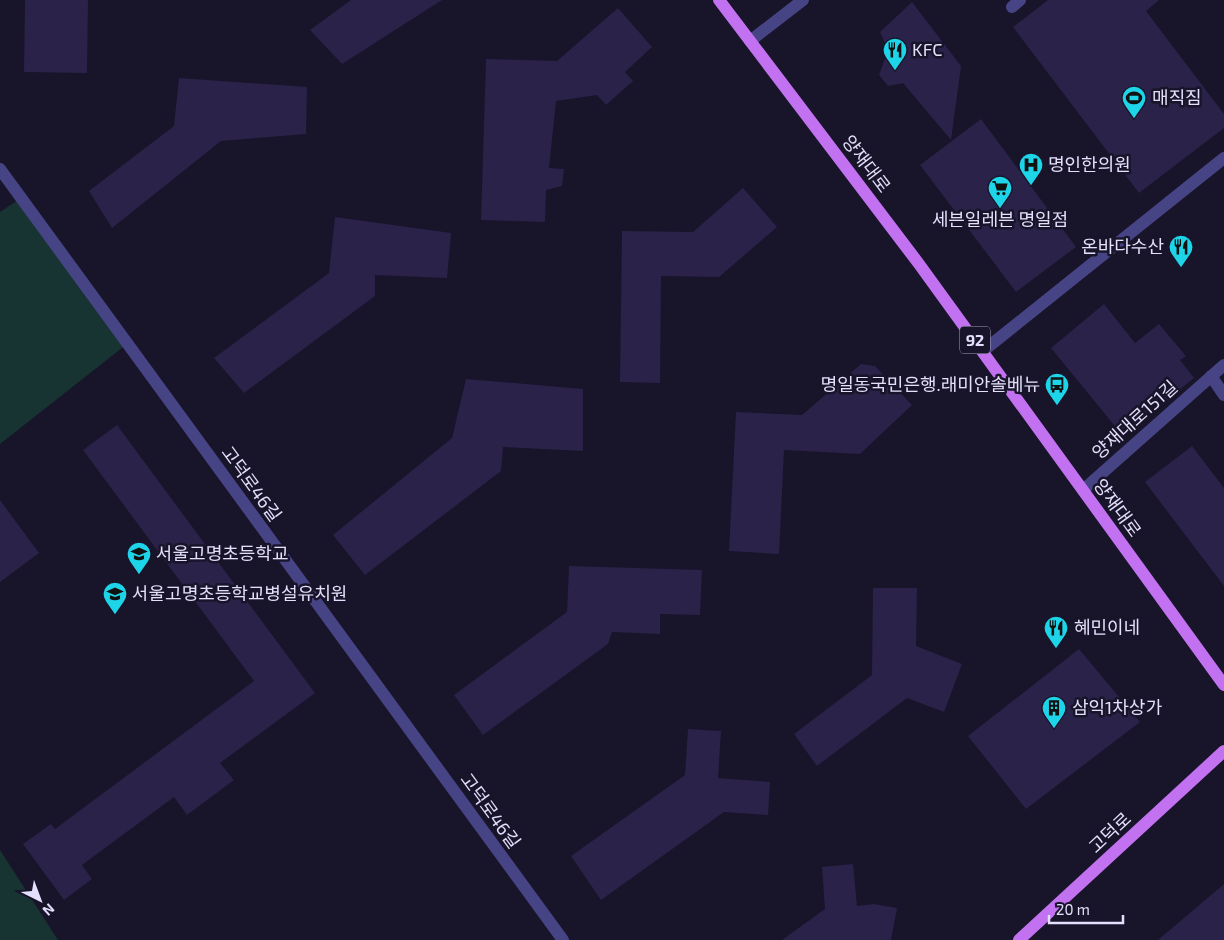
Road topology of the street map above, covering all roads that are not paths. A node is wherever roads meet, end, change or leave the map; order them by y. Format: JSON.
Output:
{"nodes":[{"id":1,"x":719,"y":0,"type":"edge"},
{"id":2,"x":803,"y":0,"type":"edge"},
{"id":3,"x":750,"y":41,"type":"junction"},
{"id":4,"x":1224,"y":158,"type":"edge"},
{"id":5,"x":0,"y":169,"type":"edge"},
{"id":6,"x":982,"y":351,"type":"junction"},
{"id":7,"x":1224,"y":365,"type":"edge"},
{"id":8,"x":1212,"y":376,"type":"junction"},
{"id":9,"x":1224,"y":395,"type":"edge"},
{"id":10,"x":1083,"y":490,"type":"junction"},
{"id":11,"x":1224,"y":685,"type":"edge"},
{"id":12,"x":1224,"y":751,"type":"edge"},
{"id":13,"x":563,"y":940,"type":"edge"},
{"id":14,"x":1019,"y":940,"type":"edge"}],
"edges":[{"from":1,"to":3,"type":"main road","name":"양재대로","number":"92"},
{"from":2,"to":3,"type":"street"},
{"from":3,"to":6,"type":"main road","name":"양재대로","number":"92"},
{"from":4,"to":6,"type":"street"},
{"from":5,"to":13,"type":"street","name":"고덕로46길"},
{"from":6,"to":10,"type":"main road","name":"양재대로","number":"92"},
{"from":7,"to":8,"type":"street","name":"양재대로151길"},
{"from":8,"to":9,"type":"street"},
{"from":8,"to":10,"type":"street","name":"양재대로151길"},
{"from":10,"to":11,"type":"main road","name":"양재대로","number":"92"},
{"from":12,"to":14,"type":"main road","name":"고덕로"}]}
